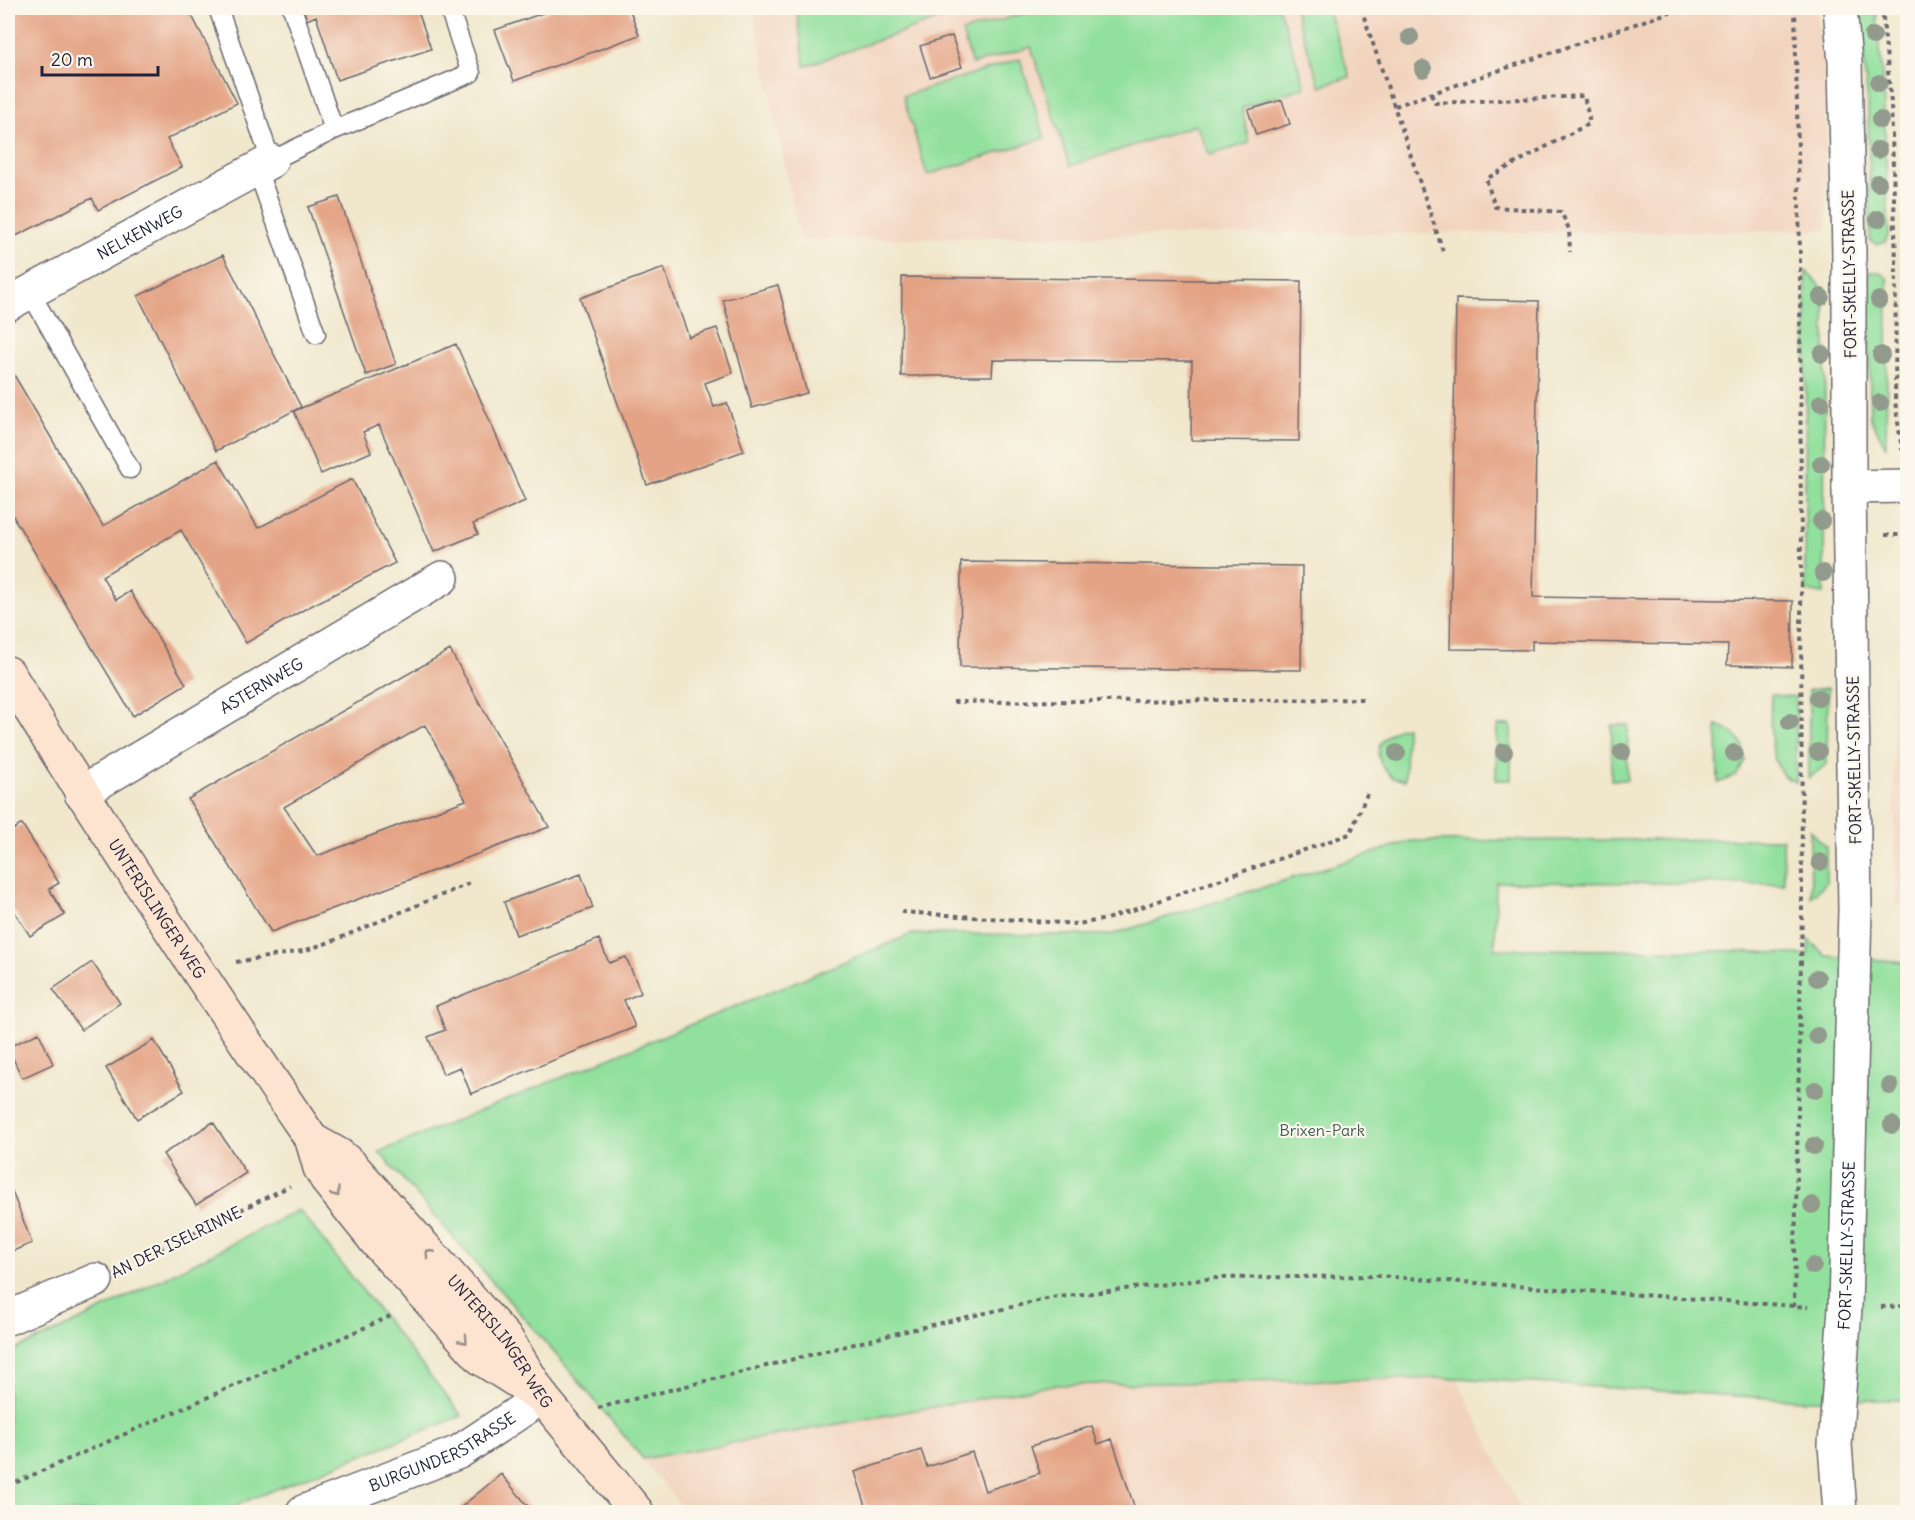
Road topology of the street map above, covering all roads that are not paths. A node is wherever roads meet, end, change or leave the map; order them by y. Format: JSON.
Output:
{"nodes":[{"id":1,"x":218,"y":8,"type":"edge"},
{"id":2,"x":292,"y":8,"type":"edge"},
{"id":3,"x":449,"y":8,"type":"edge"},
{"id":4,"x":1840,"y":8,"type":"edge"},
{"id":5,"x":334,"y":130,"type":"junction"},
{"id":6,"x":264,"y":165,"type":"junction"},
{"id":7,"x":19,"y":298,"type":"edge"},
{"id":8,"x":316,"y":334,"type":"dead end"},
{"id":9,"x":130,"y":470,"type":"dead end"},
{"id":10,"x":1904,"y":486,"type":"edge"},
{"id":11,"x":1849,"y":487,"type":"junction"},
{"id":12,"x":442,"y":578,"type":"dead end"},
{"id":13,"x":8,"y":674,"type":"edge"},
{"id":14,"x":81,"y":793,"type":"junction"},
{"id":15,"x":316,"y":1154,"type":"junction"},
{"id":16,"x":96,"y":1280,"type":"road end"},
{"id":17,"x":8,"y":1318,"type":"edge"},
{"id":18,"x":551,"y":1408,"type":"junction"},
{"id":19,"x":303,"y":1512,"type":"edge"},
{"id":20,"x":637,"y":1512,"type":"edge"},
{"id":21,"x":1840,"y":1512,"type":"edge"}],
"edges":[{"from":1,"to":6,"type":"lane"},
{"from":2,"to":5,"type":"lane"},
{"from":3,"to":5,"type":"lane"},
{"from":4,"to":11,"type":"street","name":"FORT-SKELLY-STRASSE"},
{"from":5,"to":6,"type":"lane"},
{"from":6,"to":7,"type":"street","name":"NELKENWEG"},
{"from":6,"to":8,"type":"lane"},
{"from":7,"to":9,"type":"lane"},
{"from":10,"to":11,"type":"street"},
{"from":11,"to":21,"type":"street","name":"FORT-SKELLY-STRASSE"},
{"from":12,"to":14,"type":"street","name":"ASTERNWEG"},
{"from":13,"to":14,"type":"street","name":"UNTERISLINGER WEG"},
{"from":14,"to":15,"type":"street","name":"UNTERISLINGER WEG"},
{"from":15,"to":18,"type":"street","name":"UNTERISLINGER WEG","one_way":true},
{"from":18,"to":15,"type":"street","name":"UNTERISLINGER WEG","one_way":true},
{"from":16,"to":17,"type":"street","name":"AN DER ISELRINNE"},
{"from":18,"to":19,"type":"street","name":"BURGUNDERSTRASSE"},
{"from":18,"to":20,"type":"street"}]}
